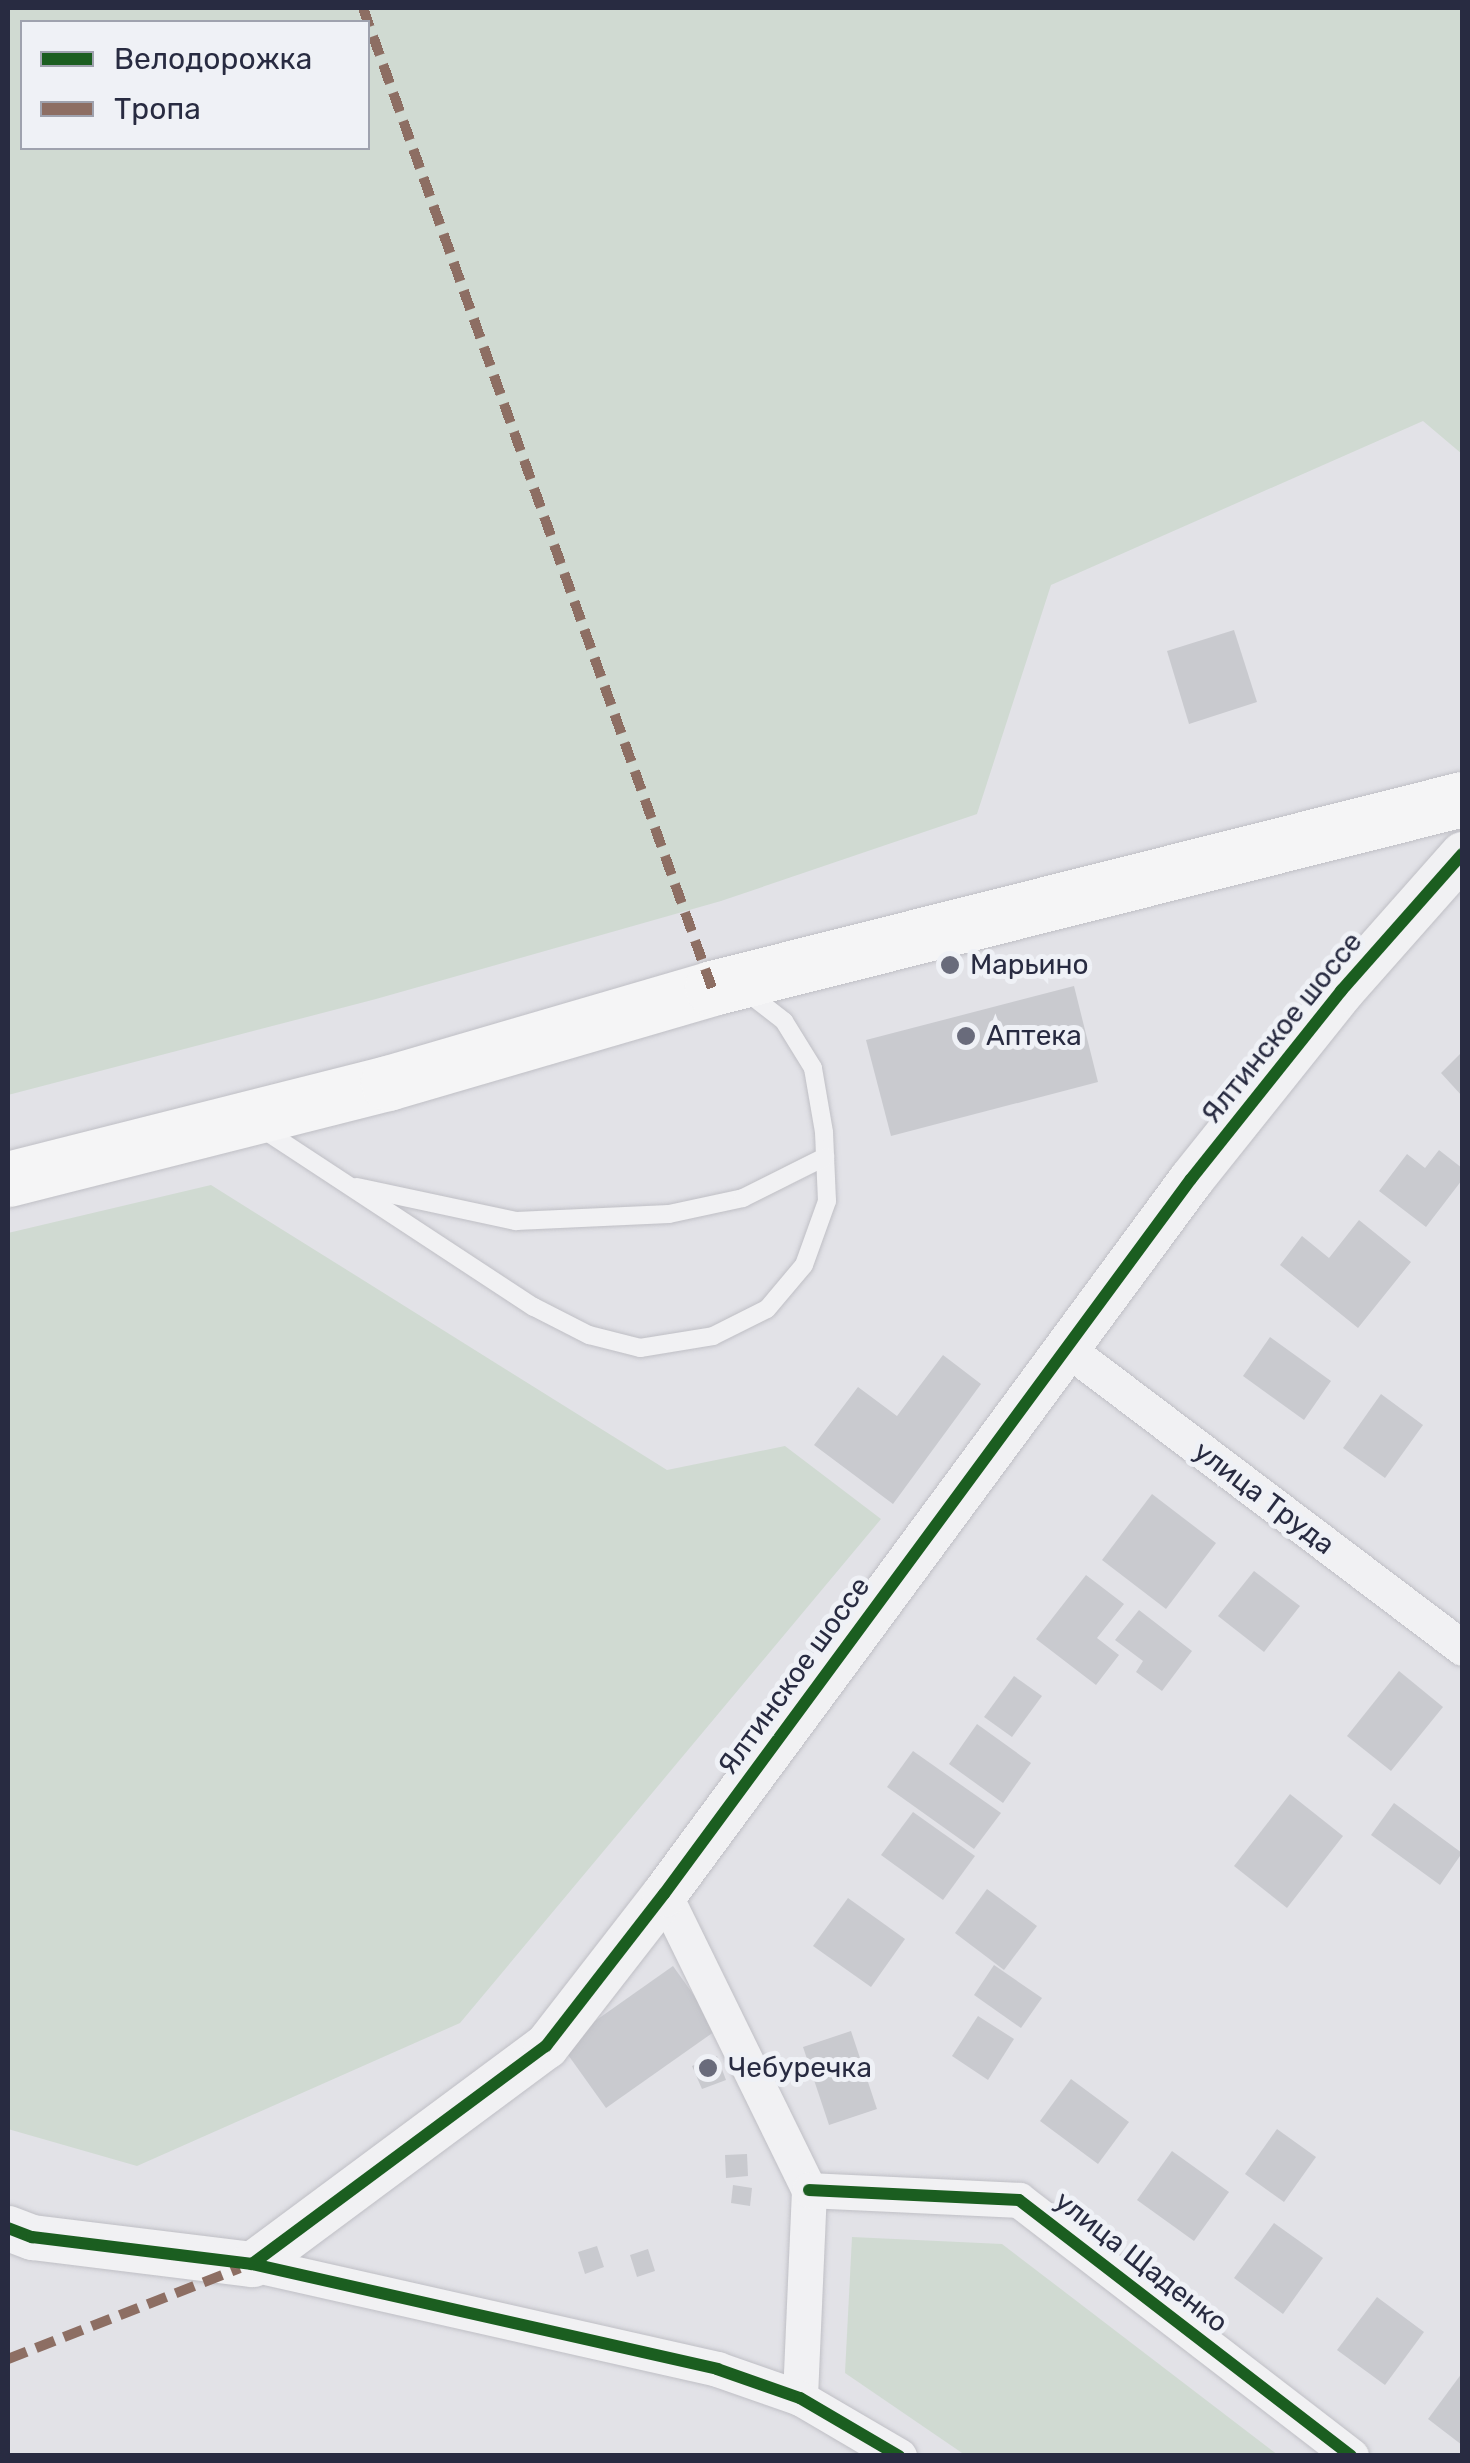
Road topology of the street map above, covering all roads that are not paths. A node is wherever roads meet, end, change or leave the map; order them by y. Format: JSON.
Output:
{"nodes":[{"id":1,"x":1462,"y":799,"type":"edge"},
{"id":2,"x":1462,"y":854,"type":"edge"},
{"id":3,"x":734,"y":983,"type":"junction"},
{"id":4,"x":245,"y":1118,"type":"junction"},
{"id":5,"x":826,"y":1157,"type":"junction"},
{"id":6,"x":8,"y":1179,"type":"edge"},
{"id":7,"x":346,"y":1184,"type":"junction"},
{"id":8,"x":1066,"y":1348,"type":"junction"},
{"id":9,"x":1462,"y":1648,"type":"edge"},
{"id":10,"x":664,"y":1894,"type":"junction"},
{"id":11,"x":810,"y":2190,"type":"junction"},
{"id":12,"x":8,"y":2228,"type":"edge"},
{"id":13,"x":252,"y":2264,"type":"junction"},
{"id":14,"x":800,"y":2398,"type":"junction"},
{"id":15,"x":899,"y":2456,"type":"edge"},
{"id":16,"x":1351,"y":2456,"type":"edge"}],
"edges":[{"from":1,"to":3,"type":"main road"},
{"from":2,"to":8,"type":"street","name":"Ялтинское шоссе"},
{"from":3,"to":4,"type":"main road"},
{"from":3,"to":5,"type":"lane"},
{"from":4,"to":6,"type":"main road"},
{"from":4,"to":7,"type":"lane"},
{"from":5,"to":7,"type":"lane"},
{"from":5,"to":7,"type":"lane"},
{"from":8,"to":9,"type":"street","name":"улица Труда"},
{"from":8,"to":10,"type":"street","name":"Ялтинское шоссе"},
{"from":10,"to":11,"type":"street"},
{"from":10,"to":13,"type":"street","name":"Ялтинское шоссе"},
{"from":11,"to":14,"type":"street"},
{"from":11,"to":16,"type":"street","name":"улица Щаденко"},
{"from":12,"to":13,"type":"street"},
{"from":13,"to":14,"type":"street"},
{"from":14,"to":15,"type":"street"}]}
